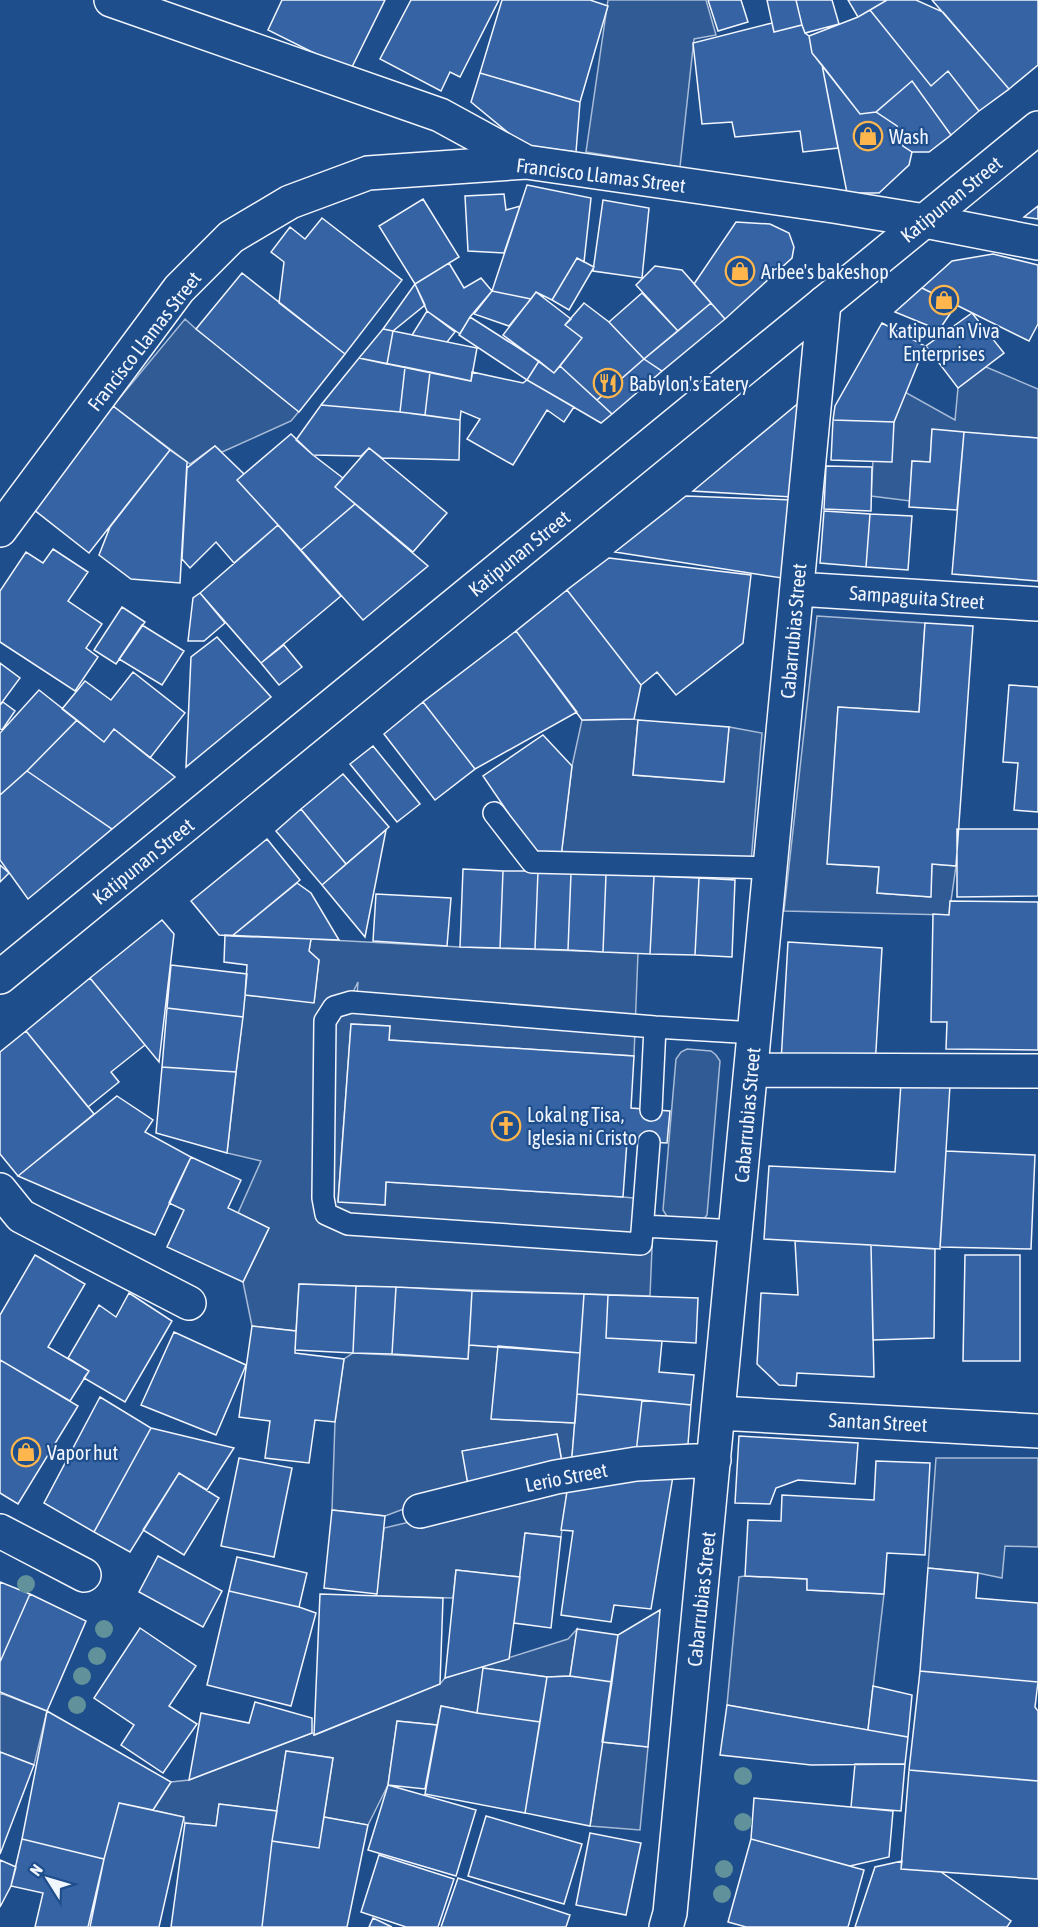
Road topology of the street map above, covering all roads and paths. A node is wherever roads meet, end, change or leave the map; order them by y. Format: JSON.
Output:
{"nodes":[{"id":1,"x":111,"y":0,"type":"edge"},
{"id":2,"x":1038,"y":128,"type":"edge"},
{"id":3,"x":526,"y":162,"type":"junction"},
{"id":4,"x":925,"y":221,"type":"junction"},
{"id":5,"x":1038,"y":243,"type":"edge"},
{"id":6,"x":824,"y":303,"type":"junction"},
{"id":7,"x":0,"y":530,"type":"edge"},
{"id":8,"x":797,"y":589,"type":"junction"},
{"id":9,"x":1038,"y":604,"type":"edge"},
{"id":10,"x":494,"y":813,"type":"dead end"},
{"id":11,"x":771,"y":868,"type":"junction"},
{"id":12,"x":0,"y":978,"type":"edge"},
{"id":13,"x":655,"y":1027,"type":"junction"},
{"id":14,"x":755,"y":1033,"type":"junction"},
{"id":15,"x":752,"y":1070,"type":"junction"},
{"id":16,"x":1038,"y":1071,"type":"edge"},
{"id":17,"x":651,"y":1110,"type":"dead end"},
{"id":18,"x":649,"y":1142,"type":"dead end"},
{"id":19,"x":0,"y":1190,"type":"edge"},
{"id":20,"x":643,"y":1226,"type":"junction"},
{"id":21,"x":736,"y":1231,"type":"junction"},
{"id":22,"x":189,"y":1303,"type":"dead end"},
{"id":23,"x":719,"y":1413,"type":"junction"},
{"id":24,"x":1038,"y":1431,"type":"edge"},
{"id":25,"x":714,"y":1460,"type":"junction"},
{"id":26,"x":420,"y":1511,"type":"dead end"},
{"id":27,"x":0,"y":1531,"type":"edge"},
{"id":28,"x":84,"y":1575,"type":"dead end"},
{"id":29,"x":666,"y":1927,"type":"edge"}],
"edges":[{"from":1,"to":3,"type":"street"},
{"from":2,"to":4,"type":"street","name":"Katipunan Street"},
{"from":3,"to":4,"type":"street","name":"Francisco Llamas Street"},
{"from":3,"to":7,"type":"street","name":"Francisco Llamas Street"},
{"from":4,"to":5,"type":"street","name":"Francisco Llamas Street"},
{"from":4,"to":6,"type":"street","name":"Katipunan Street"},
{"from":6,"to":8,"type":"street","name":"Cabarrubias Street"},
{"from":6,"to":12,"type":"street","name":"Katipunan Street"},
{"from":8,"to":9,"type":"street","name":"Sampaguita Street"},
{"from":8,"to":11,"type":"street","name":"Cabarrubias Street"},
{"from":10,"to":11,"type":"lane"},
{"from":11,"to":14,"type":"street","name":"Cabarrubias Street"},
{"from":13,"to":14,"type":"lane"},
{"from":13,"to":17,"type":"lane"},
{"from":13,"to":20,"type":"lane"},
{"from":14,"to":15,"type":"street","name":"Cabarrubias Street"},
{"from":15,"to":16,"type":"street"},
{"from":15,"to":21,"type":"street","name":"Cabarrubias Street"},
{"from":18,"to":20,"type":"lane"},
{"from":19,"to":22,"type":"street"},
{"from":20,"to":21,"type":"lane"},
{"from":21,"to":23,"type":"street","name":"Cabarrubias Street"},
{"from":23,"to":24,"type":"street","name":"Santan Street"},
{"from":23,"to":25,"type":"street","name":"Cabarrubias Street"},
{"from":25,"to":26,"type":"street","name":"Lerio Street"},
{"from":25,"to":29,"type":"street","name":"Cabarrubias Street"},
{"from":27,"to":28,"type":"street"}]}
